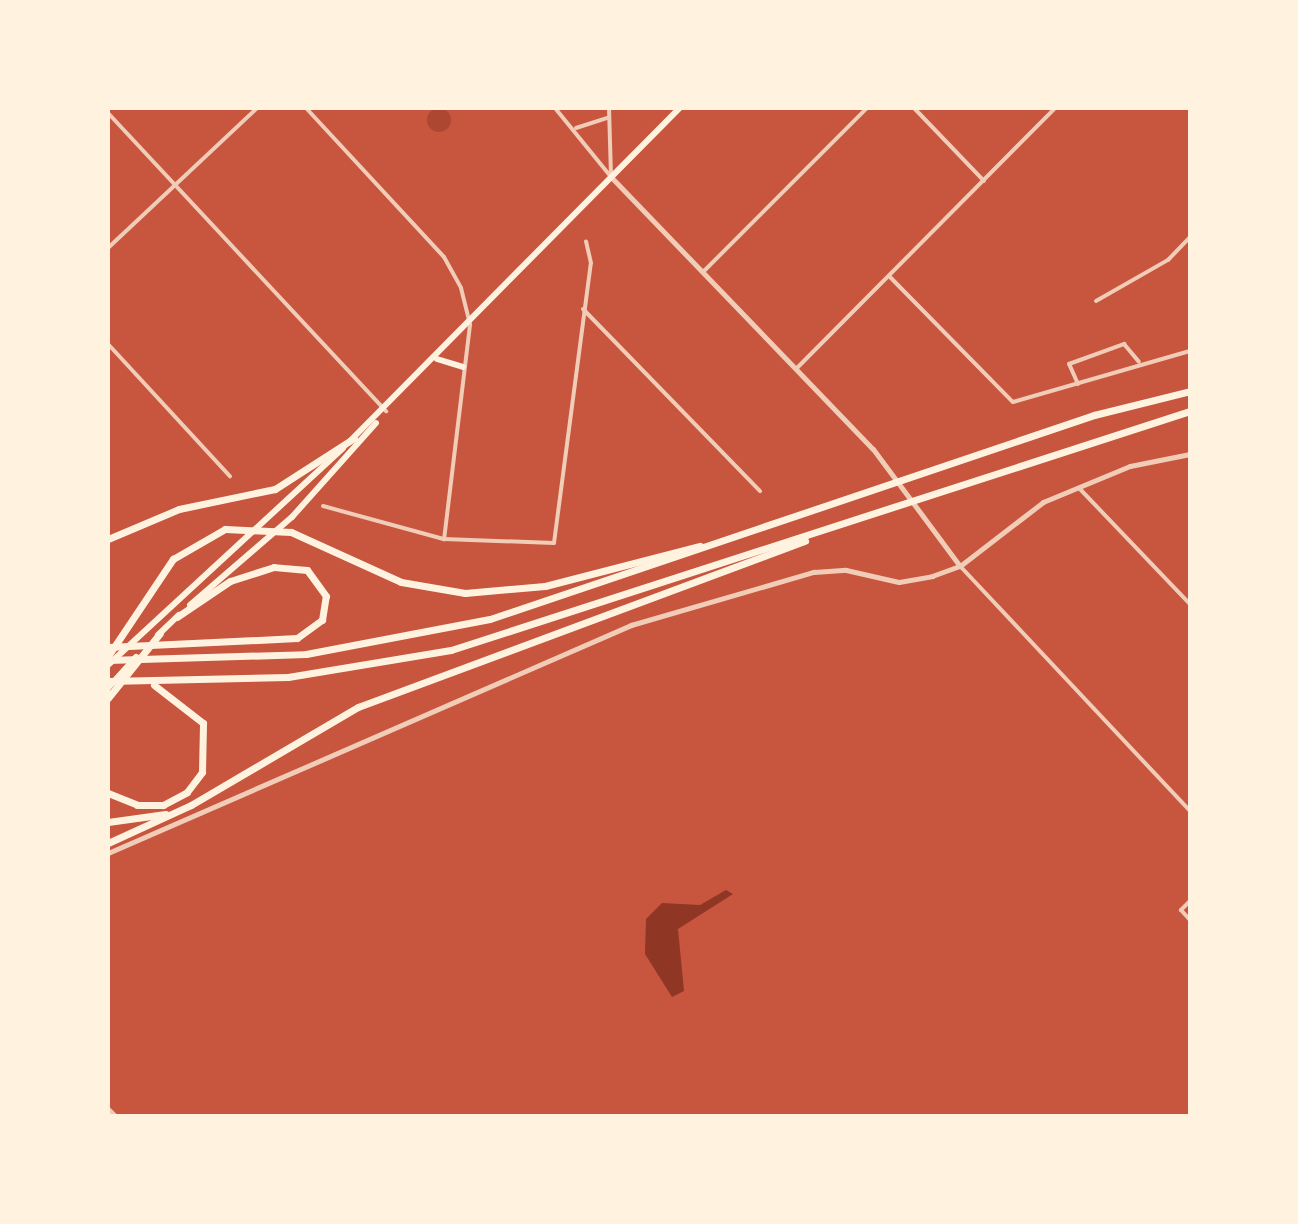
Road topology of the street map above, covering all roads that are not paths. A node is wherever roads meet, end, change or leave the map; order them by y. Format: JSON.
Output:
{"nodes":[{"id":1,"x":257,"y":108,"type":"edge"},
{"id":2,"x":306,"y":108,"type":"edge"},
{"id":3,"x":555,"y":108,"type":"edge"},
{"id":4,"x":680,"y":108,"type":"edge"},
{"id":5,"x":867,"y":108,"type":"edge"},
{"id":6,"x":914,"y":108,"type":"edge"},
{"id":7,"x":1055,"y":108,"type":"edge"},
{"id":8,"x":609,"y":110,"type":"edge"},
{"id":9,"x":108,"y":113,"type":"edge"},
{"id":10,"x":573,"y":128,"type":"junction"},
{"id":11,"x":612,"y":178,"type":"junction"},
{"id":12,"x":984,"y":181,"type":"junction"},
{"id":13,"x":176,"y":185,"type":"junction"},
{"id":14,"x":1190,"y":237,"type":"edge"},
{"id":15,"x":586,"y":242,"type":"dead end"},
{"id":16,"x":108,"y":248,"type":"edge"},
{"id":17,"x":703,"y":272,"type":"junction"},
{"id":18,"x":890,"y":277,"type":"junction"},
{"id":19,"x":1096,"y":301,"type":"dead end"},
{"id":20,"x":583,"y":309,"type":"junction"},
{"id":21,"x":470,"y":325,"type":"junction"},
{"id":22,"x":108,"y":344,"type":"edge"},
{"id":23,"x":1190,"y":351,"type":"edge"},
{"id":24,"x":437,"y":359,"type":"junction"},
{"id":25,"x":1139,"y":362,"type":"junction"},
{"id":26,"x":463,"y":367,"type":"junction"},
{"id":27,"x":796,"y":369,"type":"junction"},
{"id":28,"x":1078,"y":384,"type":"junction"},
{"id":29,"x":1190,"y":391,"type":"edge"},
{"id":30,"x":386,"y":411,"type":"junction"},
{"id":31,"x":1190,"y":411,"type":"edge"},
{"id":32,"x":354,"y":438,"type":"junction"},
{"id":33,"x":1190,"y":454,"type":"edge"},
{"id":34,"x":230,"y":476,"type":"dead end"},
{"id":35,"x":1078,"y":486,"type":"junction"},
{"id":36,"x":760,"y":491,"type":"dead end"},
{"id":37,"x":323,"y":506,"type":"dead end"},
{"id":38,"x":889,"y":506,"type":"junction"},
{"id":39,"x":741,"y":536,"type":"junction"},
{"id":40,"x":108,"y":539,"type":"edge"},
{"id":41,"x":444,"y":539,"type":"junction"},
{"id":42,"x":960,"y":566,"type":"junction"},
{"id":43,"x":1190,"y":604,"type":"edge"},
{"id":44,"x":177,"y":617,"type":"junction"},
{"id":45,"x":160,"y":633,"type":"junction"},
{"id":46,"x":108,"y":647,"type":"edge"},
{"id":47,"x":108,"y":660,"type":"edge"},
{"id":48,"x":108,"y":681,"type":"edge"},
{"id":49,"x":152,"y":685,"type":"junction"},
{"id":50,"x":108,"y":688,"type":"edge"},
{"id":51,"x":108,"y":698,"type":"edge"},
{"id":52,"x":108,"y":793,"type":"edge"},
{"id":53,"x":191,"y":805,"type":"junction"},
{"id":54,"x":1190,"y":811,"type":"edge"},
{"id":55,"x":108,"y":822,"type":"edge"},
{"id":56,"x":108,"y":843,"type":"edge"},
{"id":57,"x":108,"y":853,"type":"edge"},
{"id":58,"x":1190,"y":901,"type":"edge"},
{"id":59,"x":1190,"y":920,"type":"edge"},
{"id":60,"x":108,"y":1109,"type":"edge"},
{"id":61,"x":115,"y":1116,"type":"edge"}],
"edges":[{"from":1,"to":13,"type":"street"},
{"from":2,"to":21,"type":"street"},
{"from":3,"to":10,"type":"street"},
{"from":4,"to":11,"type":"main road"},
{"from":5,"to":17,"type":"street"},
{"from":6,"to":12,"type":"street"},
{"from":7,"to":12,"type":"street"},
{"from":8,"to":10,"type":"street"},
{"from":8,"to":11,"type":"street"},
{"from":9,"to":13,"type":"street"},
{"from":10,"to":11,"type":"street"},
{"from":11,"to":17,"type":"street"},
{"from":11,"to":21,"type":"main road"},
{"from":12,"to":18,"type":"street"},
{"from":13,"to":16,"type":"street"},
{"from":13,"to":30,"type":"street"},
{"from":14,"to":19,"type":"street"},
{"from":15,"to":20,"type":"street"},
{"from":17,"to":27,"type":"street"},
{"from":18,"to":27,"type":"street"},
{"from":18,"to":28,"type":"street"},
{"from":20,"to":36,"type":"street"},
{"from":20,"to":41,"type":"street"},
{"from":21,"to":24,"type":"main road"},
{"from":21,"to":26,"type":"street"},
{"from":22,"to":34,"type":"street"},
{"from":23,"to":25,"type":"street"},
{"from":24,"to":26,"type":"main road"},
{"from":24,"to":30,"type":"main road"},
{"from":25,"to":28,"type":"street"},
{"from":25,"to":28,"type":"street"},
{"from":26,"to":41,"type":"street"},
{"from":27,"to":42,"type":"street"},
{"from":29,"to":39,"type":"highway"},
{"from":30,"to":32,"type":"main road"},
{"from":30,"to":44,"type":"main road"},
{"from":31,"to":38,"type":"highway"},
{"from":32,"to":40,"type":"highway"},
{"from":32,"to":47,"type":"main road"},
{"from":33,"to":35,"type":"street"},
{"from":35,"to":42,"type":"street"},
{"from":35,"to":43,"type":"street"},
{"from":37,"to":41,"type":"street"},
{"from":38,"to":49,"type":"highway"},
{"from":38,"to":53,"type":"highway"},
{"from":39,"to":47,"type":"highway"},
{"from":39,"to":47,"type":"highway"},
{"from":42,"to":54,"type":"street"},
{"from":42,"to":57,"type":"street"},
{"from":44,"to":45,"type":"main road"},
{"from":44,"to":46,"type":"highway"},
{"from":45,"to":50,"type":"main road"},
{"from":45,"to":51,"type":"highway"},
{"from":48,"to":49,"type":"highway"},
{"from":49,"to":52,"type":"highway"},
{"from":53,"to":55,"type":"highway"},
{"from":53,"to":56,"type":"highway"},
{"from":58,"to":59,"type":"street"},
{"from":60,"to":61,"type":"street"}]}
